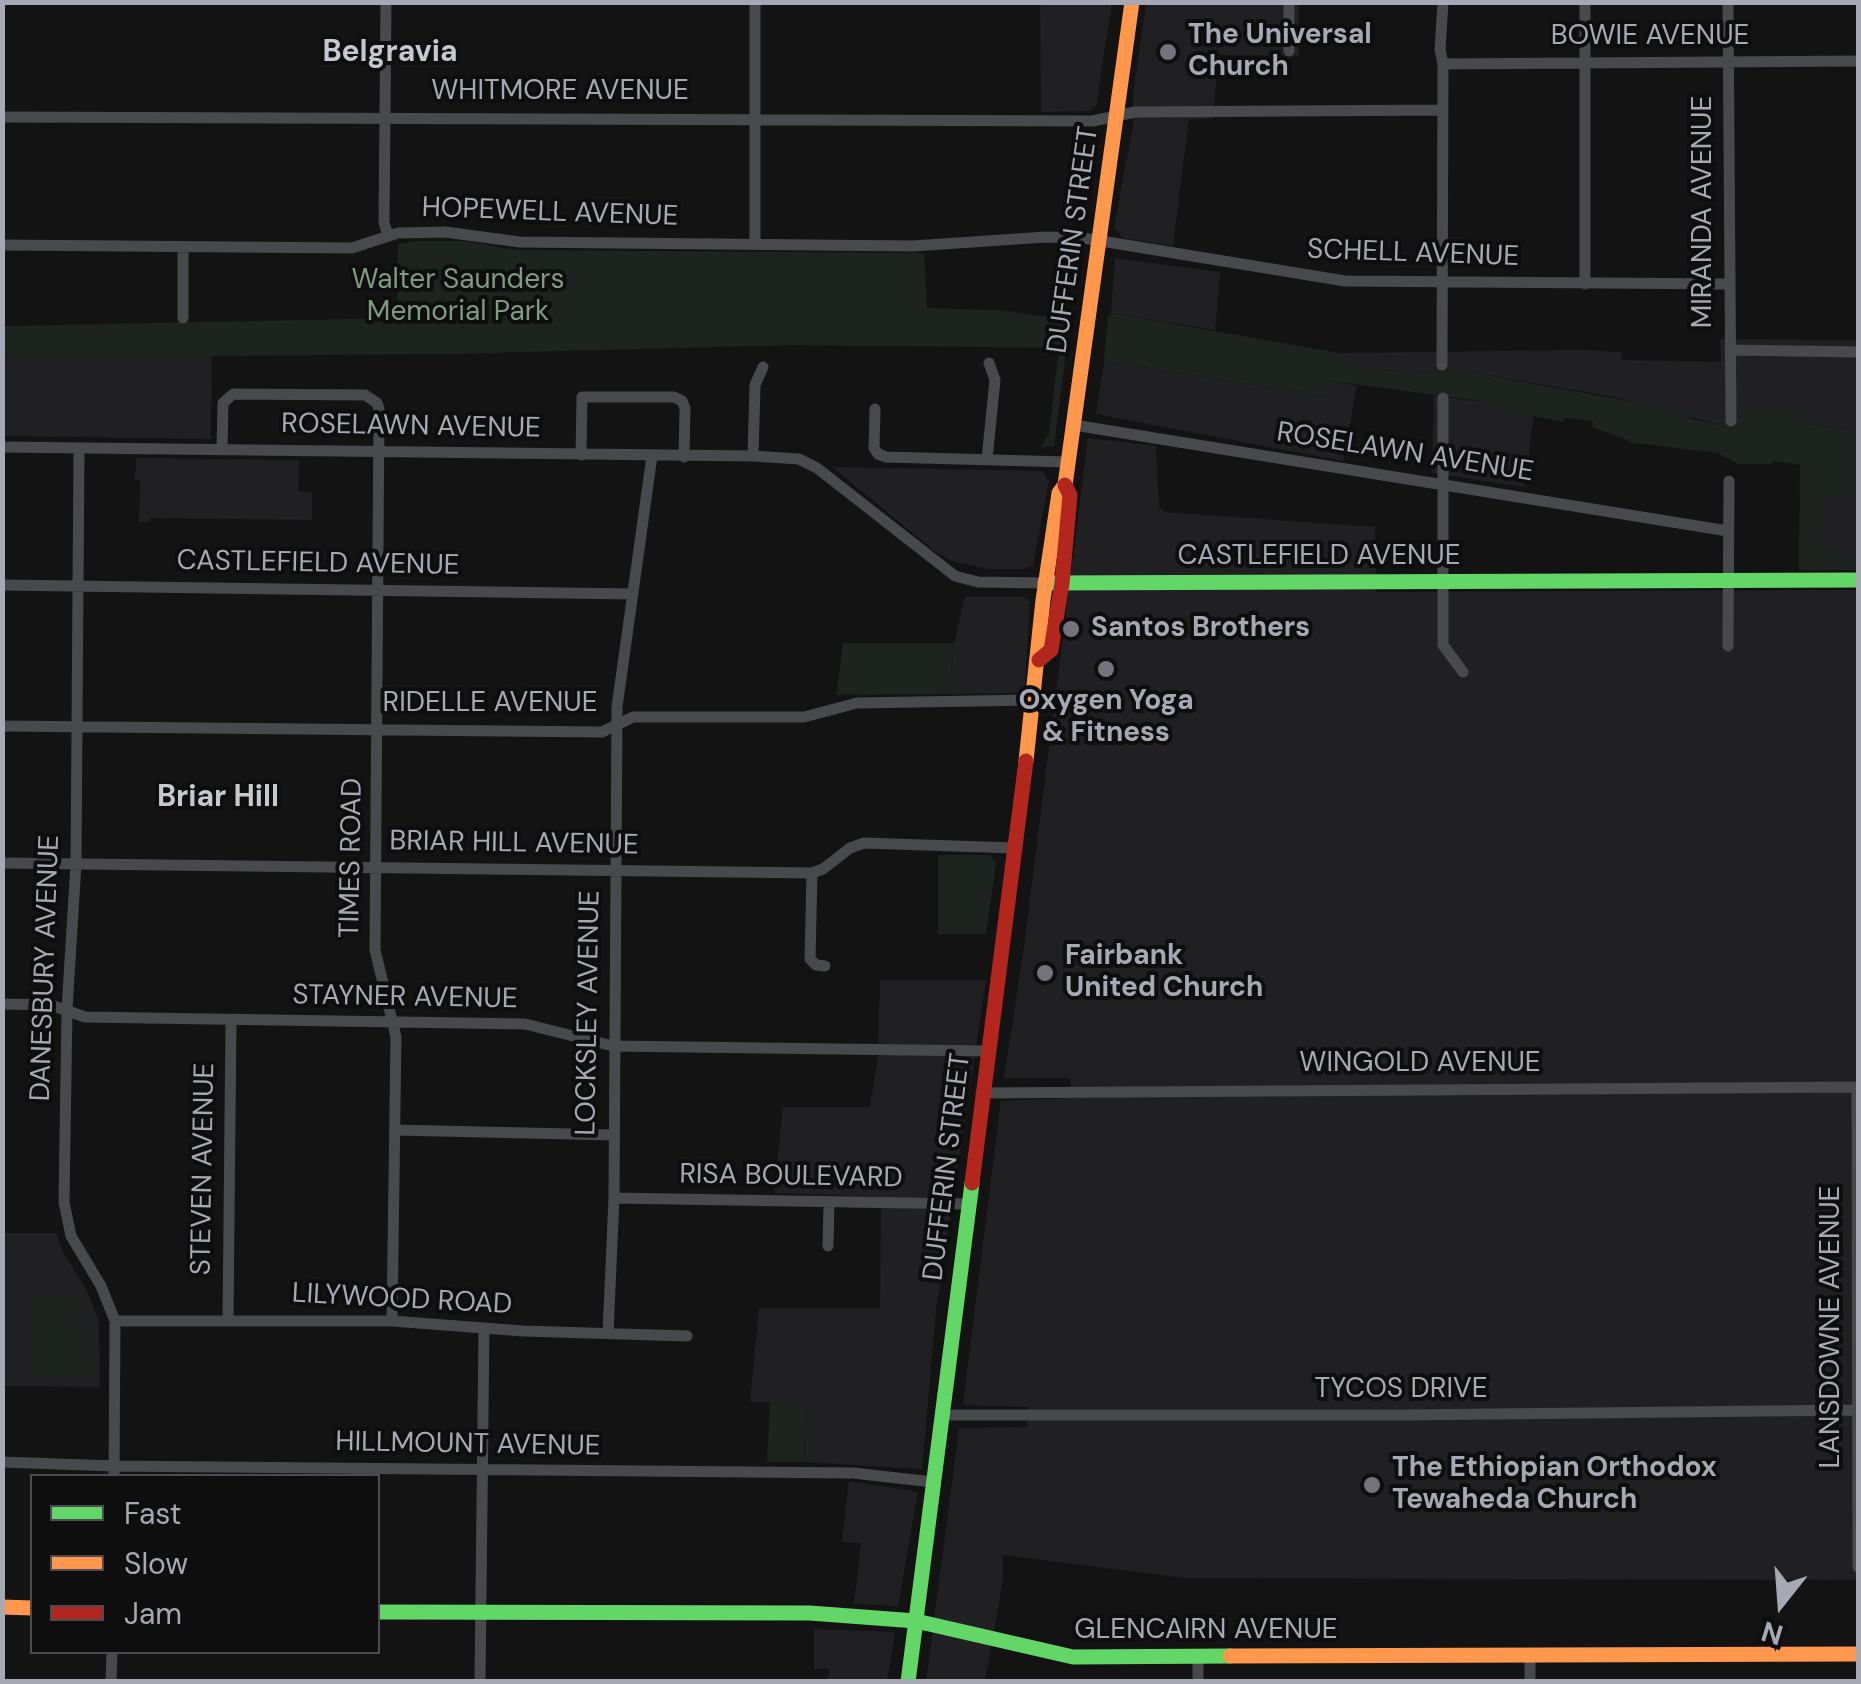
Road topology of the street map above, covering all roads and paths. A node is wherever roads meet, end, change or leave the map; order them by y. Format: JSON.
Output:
{"nodes":[{"id":1,"x":386,"y":2,"type":"edge"},
{"id":2,"x":755,"y":2,"type":"edge"},
{"id":3,"x":1132,"y":2,"type":"edge"},
{"id":4,"x":1289,"y":2,"type":"edge"},
{"id":5,"x":1443,"y":2,"type":"edge"},
{"id":6,"x":1585,"y":2,"type":"edge"},
{"id":7,"x":1728,"y":2,"type":"edge"},
{"id":8,"x":1289,"y":50,"type":"dead end"},
{"id":9,"x":1728,"y":61,"type":"junction"},
{"id":10,"x":1858,"y":61,"type":"edge"},
{"id":11,"x":1586,"y":62,"type":"junction"},
{"id":12,"x":1443,"y":64,"type":"junction"},
{"id":13,"x":1442,"y":110,"type":"junction"},
{"id":14,"x":1116,"y":115,"type":"junction"},
{"id":15,"x":2,"y":117,"type":"edge"},
{"id":16,"x":385,"y":118,"type":"junction"},
{"id":17,"x":754,"y":119,"type":"junction"},
{"id":18,"x":388,"y":236,"type":"junction"},
{"id":19,"x":1098,"y":241,"type":"junction"},
{"id":20,"x":755,"y":242,"type":"junction"},
{"id":21,"x":2,"y":245,"type":"edge"},
{"id":22,"x":183,"y":246,"type":"junction"},
{"id":23,"x":1442,"y":283,"type":"junction"},
{"id":24,"x":1585,"y":284,"type":"junction"},
{"id":25,"x":1728,"y":284,"type":"junction"},
{"id":26,"x":183,"y":318,"type":"dead end"},
{"id":27,"x":1730,"y":350,"type":"junction"},
{"id":28,"x":1858,"y":352,"type":"edge"},
{"id":29,"x":989,"y":364,"type":"dead end"},
{"id":30,"x":1442,"y":365,"type":"dead end"},
{"id":31,"x":763,"y":366,"type":"dead end"},
{"id":32,"x":1443,"y":398,"type":"dead end"},
{"id":33,"x":875,"y":410,"type":"dead end"},
{"id":34,"x":1731,"y":421,"type":"dead end"},
{"id":35,"x":1074,"y":425,"type":"junction"},
{"id":36,"x":2,"y":447,"type":"edge"},
{"id":37,"x":79,"y":449,"type":"junction"},
{"id":38,"x":222,"y":450,"type":"junction"},
{"id":39,"x":380,"y":452,"type":"junction"},
{"id":40,"x":581,"y":455,"type":"junction"},
{"id":41,"x":652,"y":456,"type":"junction"},
{"id":42,"x":754,"y":456,"type":"junction"},
{"id":43,"x":684,"y":457,"type":"junction"},
{"id":44,"x":987,"y":459,"type":"junction"},
{"id":45,"x":1067,"y":462,"type":"junction"},
{"id":46,"x":817,"y":468,"type":"joint"},
{"id":47,"x":1729,"y":481,"type":"dead end"},
{"id":48,"x":1442,"y":484,"type":"junction"},
{"id":49,"x":1728,"y":530,"type":"junction"},
{"id":50,"x":1858,"y":580,"type":"edge"},
{"id":51,"x":1728,"y":582,"type":"junction"},
{"id":52,"x":1054,"y":583,"type":"junction"},
{"id":53,"x":1443,"y":583,"type":"junction"},
{"id":54,"x":2,"y":585,"type":"edge"},
{"id":55,"x":79,"y":586,"type":"junction"},
{"id":56,"x":380,"y":589,"type":"junction"},
{"id":57,"x":632,"y":594,"type":"junction"},
{"id":58,"x":1728,"y":646,"type":"dead end"},
{"id":59,"x":1463,"y":672,"type":"dead end"},
{"id":60,"x":1033,"y":700,"type":"junction"},
{"id":61,"x":77,"y":725,"type":"junction"},
{"id":62,"x":617,"y":725,"type":"junction"},
{"id":63,"x":2,"y":726,"type":"edge"},
{"id":64,"x":378,"y":730,"type":"junction"},
{"id":65,"x":1015,"y":848,"type":"junction"},
{"id":66,"x":2,"y":863,"type":"edge"},
{"id":67,"x":76,"y":864,"type":"junction"},
{"id":68,"x":376,"y":866,"type":"junction"},
{"id":69,"x":616,"y":870,"type":"junction"},
{"id":70,"x":812,"y":873,"type":"junction"},
{"id":71,"x":825,"y":966,"type":"dead end"},
{"id":72,"x":2,"y":1004,"type":"edge"},
{"id":73,"x":66,"y":1009,"type":"junction"},
{"id":74,"x":232,"y":1020,"type":"junction"},
{"id":75,"x":394,"y":1023,"type":"junction"},
{"id":76,"x":613,"y":1046,"type":"junction"},
{"id":77,"x":988,"y":1051,"type":"junction"},
{"id":78,"x":1858,"y":1087,"type":"edge"},
{"id":79,"x":981,"y":1093,"type":"junction"},
{"id":80,"x":396,"y":1130,"type":"junction"},
{"id":81,"x":613,"y":1135,"type":"junction"},
{"id":82,"x":614,"y":1198,"type":"junction"},
{"id":83,"x":830,"y":1203,"type":"junction"},
{"id":84,"x":968,"y":1204,"type":"junction"},
{"id":85,"x":828,"y":1246,"type":"dead end"},
{"id":86,"x":228,"y":1319,"type":"junction"},
{"id":87,"x":115,"y":1320,"type":"junction"},
{"id":88,"x":392,"y":1322,"type":"junction"},
{"id":89,"x":484,"y":1328,"type":"junction"},
{"id":90,"x":608,"y":1333,"type":"junction"},
{"id":91,"x":687,"y":1336,"type":"dead end"},
{"id":92,"x":1858,"y":1410,"type":"edge"},
{"id":93,"x":943,"y":1414,"type":"junction"},
{"id":94,"x":2,"y":1462,"type":"edge"},
{"id":95,"x":482,"y":1470,"type":"junction"},
{"id":96,"x":114,"y":1472,"type":"edge"},
{"id":97,"x":933,"y":1482,"type":"junction"},
{"id":98,"x":1858,"y":1567,"type":"edge"},
{"id":99,"x":2,"y":1608,"type":"edge"},
{"id":100,"x":30,"y":1608,"type":"edge"},
{"id":101,"x":380,"y":1612,"type":"edge"},
{"id":102,"x":482,"y":1612,"type":"junction"},
{"id":103,"x":916,"y":1622,"type":"junction"},
{"id":104,"x":112,"y":1654,"type":"edge"},
{"id":105,"x":1858,"y":1654,"type":"edge"},
{"id":106,"x":1530,"y":1656,"type":"junction"},
{"id":107,"x":1198,"y":1658,"type":"junction"},
{"id":108,"x":111,"y":1682,"type":"edge"},
{"id":109,"x":480,"y":1682,"type":"edge"},
{"id":110,"x":908,"y":1682,"type":"edge"},
{"id":111,"x":1198,"y":1682,"type":"edge"},
{"id":112,"x":1530,"y":1682,"type":"edge"}],
"edges":[{"from":1,"to":16,"type":"street"},
{"from":2,"to":17,"type":"street"},
{"from":3,"to":14,"type":"street","name":"DUFFERIN STREET"},
{"from":4,"to":8,"type":"street"},
{"from":5,"to":12,"type":"street"},
{"from":6,"to":11,"type":"street"},
{"from":7,"to":9,"type":"street","name":"MIRANDA AVENUE"},
{"from":9,"to":10,"type":"street","name":"BOWIE AVENUE"},
{"from":9,"to":11,"type":"street","name":"BOWIE AVENUE"},
{"from":9,"to":25,"type":"street","name":"MIRANDA AVENUE"},
{"from":11,"to":12,"type":"street","name":"BOWIE AVENUE"},
{"from":11,"to":24,"type":"street"},
{"from":12,"to":13,"type":"street"},
{"from":13,"to":14,"type":"street"},
{"from":13,"to":23,"type":"street"},
{"from":14,"to":17,"type":"street","name":"WHITMORE AVENUE"},
{"from":14,"to":19,"type":"street","name":"DUFFERIN STREET"},
{"from":15,"to":16,"type":"street","name":"WHITMORE AVENUE"},
{"from":16,"to":17,"type":"street","name":"WHITMORE AVENUE"},
{"from":16,"to":18,"type":"street"},
{"from":17,"to":20,"type":"street"},
{"from":18,"to":20,"type":"street","name":"HOPEWELL AVENUE"},
{"from":18,"to":22,"type":"street","name":"HOPEWELL AVENUE"},
{"from":19,"to":20,"type":"street","name":"HOPEWELL AVENUE"},
{"from":19,"to":23,"type":"street","name":"SCHELL AVENUE"},
{"from":19,"to":35,"type":"street","name":"DUFFERIN STREET"},
{"from":21,"to":22,"type":"street","name":"HOPEWELL AVENUE"},
{"from":22,"to":26,"type":"street"},
{"from":23,"to":24,"type":"street","name":"SCHELL AVENUE"},
{"from":23,"to":30,"type":"street"},
{"from":24,"to":25,"type":"street","name":"SCHELL AVENUE"},
{"from":25,"to":27,"type":"street","name":"MIRANDA AVENUE"},
{"from":27,"to":28,"type":"street"},
{"from":27,"to":34,"type":"street","name":"MIRANDA AVENUE"},
{"from":29,"to":44,"type":"street"},
{"from":31,"to":42,"type":"street"},
{"from":32,"to":48,"type":"street"},
{"from":33,"to":44,"type":"street"},
{"from":35,"to":45,"type":"street","name":"DUFFERIN STREET"},
{"from":35,"to":48,"type":"street","name":"ROSELAWN AVENUE"},
{"from":36,"to":37,"type":"street","name":"ROSELAWN AVENUE"},
{"from":37,"to":38,"type":"street","name":"ROSELAWN AVENUE"},
{"from":37,"to":55,"type":"street","name":"DANESBURY AVENUE"},
{"from":38,"to":39,"type":"street","name":"ROSELAWN AVENUE"},
{"from":38,"to":39,"type":"street","name":"TIMES ROAD"},
{"from":39,"to":40,"type":"street","name":"ROSELAWN AVENUE"},
{"from":39,"to":56,"type":"street","name":"TIMES ROAD"},
{"from":40,"to":41,"type":"street","name":"ROSELAWN AVENUE"},
{"from":40,"to":43,"type":"street"},
{"from":41,"to":43,"type":"street","name":"ROSELAWN AVENUE"},
{"from":41,"to":57,"type":"street","name":"LOCKSLEY AVENUE"},
{"from":42,"to":43,"type":"street","name":"ROSELAWN AVENUE"},
{"from":42,"to":46,"type":"street","name":"ROSELAWN AVENUE"},
{"from":44,"to":45,"type":"street"},
{"from":45,"to":52,"type":"street","name":"DUFFERIN STREET"},
{"from":46,"to":52,"type":"street","name":"CASTLEFIELD AVENUE"},
{"from":47,"to":49,"type":"street"},
{"from":48,"to":49,"type":"street","name":"ROSELAWN AVENUE"},
{"from":48,"to":53,"type":"street"},
{"from":49,"to":51,"type":"street"},
{"from":50,"to":51,"type":"street","name":"CASTLEFIELD AVENUE"},
{"from":51,"to":53,"type":"street","name":"CASTLEFIELD AVENUE"},
{"from":51,"to":58,"type":"street"},
{"from":52,"to":53,"type":"street","name":"CASTLEFIELD AVENUE"},
{"from":52,"to":60,"type":"street","name":"DUFFERIN STREET"},
{"from":53,"to":59,"type":"street"},
{"from":54,"to":55,"type":"street","name":"CASTLEFIELD AVENUE"},
{"from":55,"to":56,"type":"street","name":"CASTLEFIELD AVENUE"},
{"from":55,"to":61,"type":"street","name":"DANESBURY AVENUE"},
{"from":56,"to":57,"type":"street","name":"CASTLEFIELD AVENUE"},
{"from":56,"to":64,"type":"street","name":"TIMES ROAD"},
{"from":57,"to":62,"type":"street","name":"LOCKSLEY AVENUE"},
{"from":60,"to":62,"type":"street","name":"RIDELLE AVENUE"},
{"from":60,"to":65,"type":"street","name":"DUFFERIN STREET"},
{"from":61,"to":63,"type":"street","name":"RIDELLE AVENUE"},
{"from":61,"to":64,"type":"street","name":"RIDELLE AVENUE"},
{"from":61,"to":67,"type":"street","name":"DANESBURY AVENUE"},
{"from":62,"to":64,"type":"street","name":"RIDELLE AVENUE"},
{"from":62,"to":69,"type":"street","name":"LOCKSLEY AVENUE"},
{"from":64,"to":68,"type":"street","name":"TIMES ROAD"},
{"from":65,"to":70,"type":"street"},
{"from":65,"to":77,"type":"street","name":"DUFFERIN STREET"},
{"from":66,"to":67,"type":"street","name":"BRIAR HILL AVENUE"},
{"from":67,"to":68,"type":"street","name":"BRIAR HILL AVENUE"},
{"from":67,"to":73,"type":"street","name":"DANESBURY AVENUE"},
{"from":68,"to":69,"type":"street","name":"BRIAR HILL AVENUE"},
{"from":68,"to":75,"type":"street","name":"TIMES ROAD"},
{"from":69,"to":70,"type":"street","name":"BRIAR HILL AVENUE"},
{"from":69,"to":76,"type":"street","name":"LOCKSLEY AVENUE"},
{"from":70,"to":71,"type":"street"},
{"from":72,"to":73,"type":"street","name":"STAYNER AVENUE"},
{"from":73,"to":74,"type":"street","name":"STAYNER AVENUE"},
{"from":73,"to":87,"type":"street","name":"DANESBURY AVENUE"},
{"from":74,"to":75,"type":"street","name":"STAYNER AVENUE"},
{"from":74,"to":86,"type":"street","name":"STEVEN AVENUE"},
{"from":75,"to":76,"type":"street","name":"STAYNER AVENUE"},
{"from":75,"to":80,"type":"street","name":"TIMES ROAD"},
{"from":76,"to":77,"type":"street","name":"STAYNER AVENUE"},
{"from":76,"to":81,"type":"street","name":"LOCKSLEY AVENUE"},
{"from":77,"to":79,"type":"street","name":"DUFFERIN STREET"},
{"from":78,"to":79,"type":"street","name":"WINGOLD AVENUE"},
{"from":78,"to":92,"type":"street","name":"LANSDOWNE AVENUE"},
{"from":79,"to":84,"type":"street","name":"DUFFERIN STREET"},
{"from":80,"to":81,"type":"street"},
{"from":80,"to":88,"type":"street","name":"TIMES ROAD"},
{"from":81,"to":82,"type":"street","name":"LOCKSLEY AVENUE"},
{"from":82,"to":83,"type":"street","name":"RISA BOULEVARD"},
{"from":82,"to":90,"type":"street","name":"LOCKSLEY AVENUE"},
{"from":83,"to":84,"type":"street","name":"RISA BOULEVARD"},
{"from":83,"to":85,"type":"street"},
{"from":84,"to":93,"type":"street","name":"DUFFERIN STREET"},
{"from":86,"to":87,"type":"street","name":"LILYWOOD ROAD"},
{"from":86,"to":88,"type":"street","name":"LILYWOOD ROAD"},
{"from":87,"to":96,"type":"street","name":"DANESBURY AVENUE"},
{"from":88,"to":89,"type":"street","name":"LILYWOOD ROAD"},
{"from":89,"to":90,"type":"street","name":"LILYWOOD ROAD"},
{"from":89,"to":95,"type":"street"},
{"from":90,"to":91,"type":"street","name":"LILYWOOD ROAD"},
{"from":92,"to":93,"type":"street","name":"TYCOS DRIVE"},
{"from":92,"to":98,"type":"street","name":"LANSDOWNE AVENUE"},
{"from":93,"to":97,"type":"street","name":"DUFFERIN STREET"},
{"from":94,"to":96,"type":"street","name":"HILLMOUNT AVENUE"},
{"from":95,"to":96,"type":"street","name":"HILLMOUNT AVENUE"},
{"from":95,"to":97,"type":"street","name":"HILLMOUNT AVENUE"},
{"from":95,"to":102,"type":"street"},
{"from":97,"to":103,"type":"street","name":"DUFFERIN STREET"},
{"from":99,"to":100,"type":"street"},
{"from":101,"to":102,"type":"street","name":"GLENCAIRN AVENUE"},
{"from":102,"to":103,"type":"street","name":"GLENCAIRN AVENUE"},
{"from":102,"to":109,"type":"street"},
{"from":103,"to":107,"type":"street","name":"GLENCAIRN AVENUE"},
{"from":103,"to":110,"type":"street","name":"DUFFERIN STREET"},
{"from":104,"to":108,"type":"street"},
{"from":105,"to":106,"type":"street","name":"GLENCAIRN AVENUE"},
{"from":106,"to":107,"type":"street","name":"GLENCAIRN AVENUE"},
{"from":106,"to":112,"type":"street"},
{"from":107,"to":111,"type":"street"}]}
